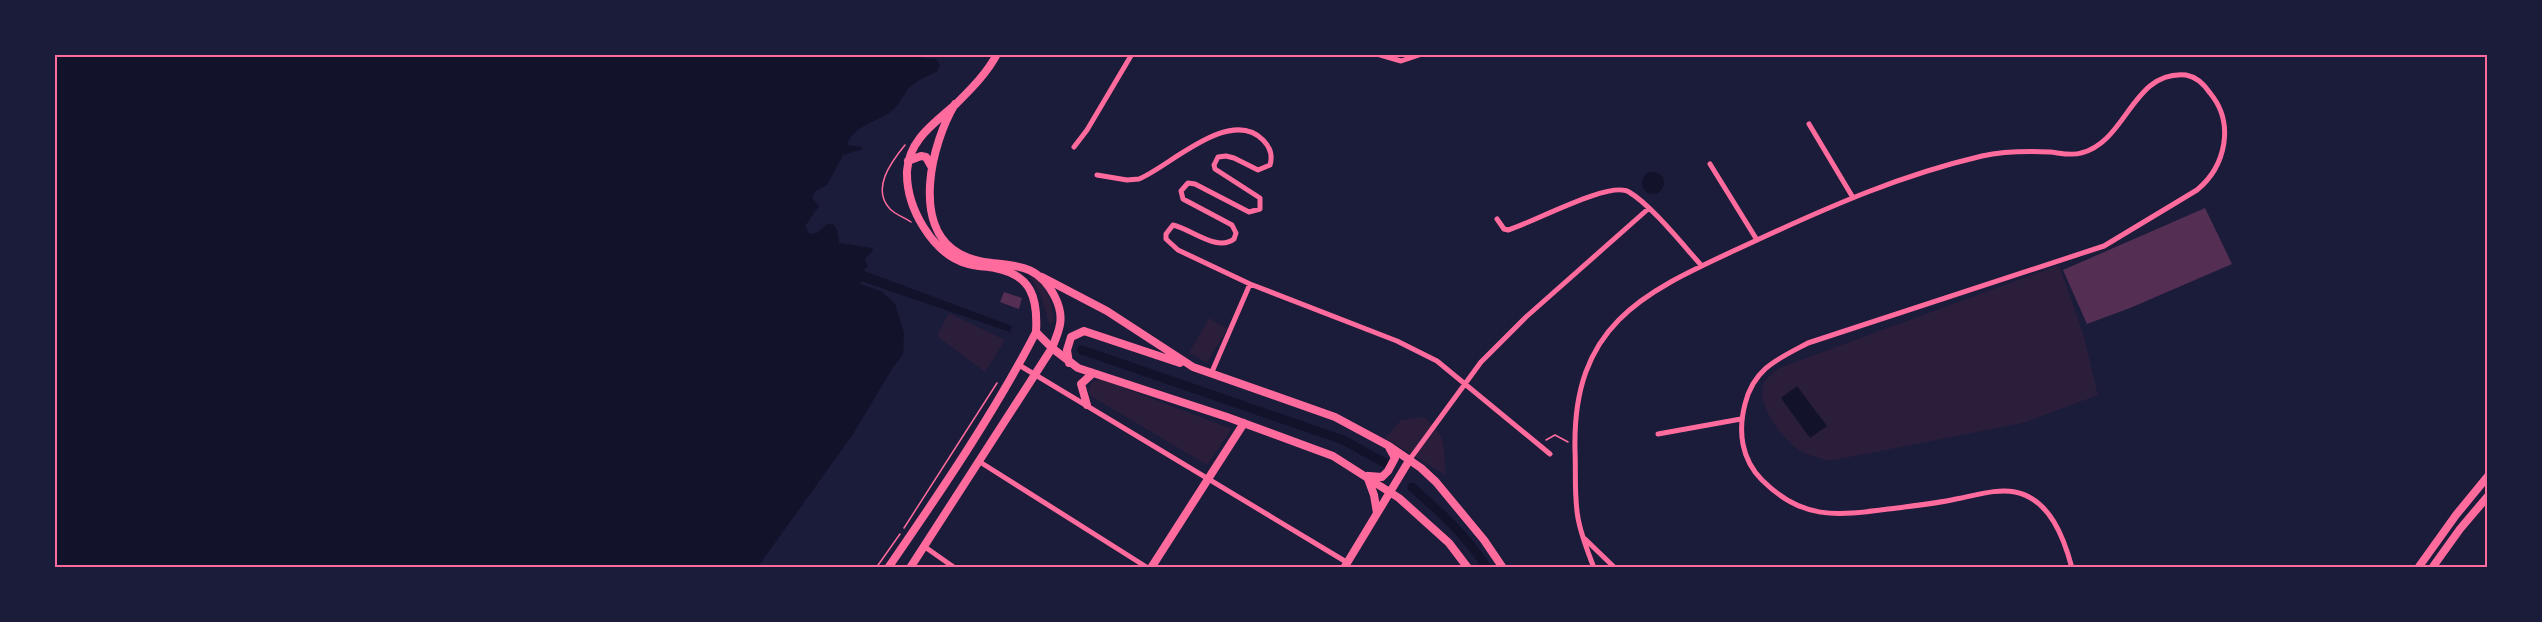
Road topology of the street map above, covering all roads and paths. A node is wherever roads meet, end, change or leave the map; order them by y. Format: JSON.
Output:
{"nodes":[{"id":1,"x":997,"y":54,"type":"edge"},
{"id":2,"x":1132,"y":54,"type":"edge"},
{"id":3,"x":1377,"y":54,"type":"edge"},
{"id":4,"x":1422,"y":54,"type":"edge"},
{"id":5,"x":955,"y":104,"type":"junction"},
{"id":6,"x":1809,"y":124,"type":"dead end"},
{"id":7,"x":910,"y":138,"type":"dead end"},
{"id":8,"x":1074,"y":147,"type":"dead end"},
{"id":9,"x":908,"y":161,"type":"junction"},
{"id":10,"x":1710,"y":164,"type":"dead end"},
{"id":11,"x":931,"y":166,"type":"junction"},
{"id":12,"x":1097,"y":175,"type":"dead end"},
{"id":13,"x":1852,"y":196,"type":"junction"},
{"id":14,"x":1648,"y":209,"type":"junction"},
{"id":15,"x":1497,"y":219,"type":"dead end"},
{"id":16,"x":915,"y":225,"type":"dead end"},
{"id":17,"x":1757,"y":240,"type":"junction"},
{"id":18,"x":1701,"y":265,"type":"junction"},
{"id":19,"x":1042,"y":277,"type":"junction"},
{"id":20,"x":1250,"y":284,"type":"junction"},
{"id":21,"x":1036,"y":332,"type":"junction"},
{"id":22,"x":1052,"y":348,"type":"junction"},
{"id":23,"x":1069,"y":363,"type":"junction"},
{"id":24,"x":1019,"y":364,"type":"junction"},
{"id":25,"x":1193,"y":367,"type":"junction"},
{"id":26,"x":1036,"y":373,"type":"junction"},
{"id":27,"x":1093,"y":373,"type":"junction"},
{"id":28,"x":1211,"y":374,"type":"junction"},
{"id":29,"x":999,"y":380,"type":"dead end"},
{"id":30,"x":1464,"y":382,"type":"junction"},
{"id":31,"x":1087,"y":405,"type":"junction"},
{"id":32,"x":1741,"y":419,"type":"junction"},
{"id":33,"x":1244,"y":423,"type":"junction"},
{"id":34,"x":1658,"y":434,"type":"dead end"},
{"id":35,"x":1569,"y":443,"type":"dead end"},
{"id":36,"x":1539,"y":445,"type":"junction"},
{"id":37,"x":1389,"y":446,"type":"junction"},
{"id":38,"x":1550,"y":454,"type":"dead end"},
{"id":39,"x":1410,"y":459,"type":"junction"},
{"id":40,"x":980,"y":462,"type":"junction"},
{"id":41,"x":1367,"y":476,"type":"junction"},
{"id":42,"x":2488,"y":477,"type":"edge"},
{"id":43,"x":1208,"y":478,"type":"junction"},
{"id":44,"x":1390,"y":491,"type":"junction"},
{"id":45,"x":2488,"y":496,"type":"edge"},
{"id":46,"x":1377,"y":513,"type":"junction"},
{"id":47,"x":1583,"y":538,"type":"junction"},
{"id":48,"x":925,"y":547,"type":"junction"},
{"id":49,"x":1347,"y":566,"type":"edge"},
{"id":50,"x":876,"y":568,"type":"edge"},
{"id":51,"x":888,"y":568,"type":"edge"},
{"id":52,"x":910,"y":568,"type":"edge"},
{"id":53,"x":955,"y":568,"type":"edge"},
{"id":54,"x":1150,"y":568,"type":"edge"},
{"id":55,"x":1468,"y":568,"type":"edge"},
{"id":56,"x":1503,"y":568,"type":"edge"},
{"id":57,"x":1594,"y":568,"type":"edge"},
{"id":58,"x":1615,"y":568,"type":"edge"},
{"id":59,"x":2072,"y":568,"type":"edge"},
{"id":60,"x":2418,"y":568,"type":"edge"},
{"id":61,"x":2432,"y":568,"type":"edge"}],
"edges":[{"from":1,"to":5,"type":"main road"},
{"from":2,"to":8,"type":"street"},
{"from":3,"to":4,"type":"street"},
{"from":5,"to":9,"type":"main road"},
{"from":5,"to":11,"type":"main road"},
{"from":6,"to":13,"type":"street"},
{"from":7,"to":16,"type":"path"},
{"from":9,"to":11,"type":"main road"},
{"from":9,"to":21,"type":"main road"},
{"from":10,"to":17,"type":"street"},
{"from":11,"to":19,"type":"main road"},
{"from":12,"to":20,"type":"street"},
{"from":13,"to":17,"type":"street"},
{"from":13,"to":32,"type":"street"},
{"from":14,"to":15,"type":"street"},
{"from":14,"to":18,"type":"street"},
{"from":14,"to":30,"type":"street"},
{"from":17,"to":18,"type":"street"},
{"from":18,"to":47,"type":"street"},
{"from":19,"to":22,"type":"main road"},
{"from":19,"to":25,"type":"main road"},
{"from":20,"to":28,"type":"street"},
{"from":20,"to":30,"type":"street"},
{"from":21,"to":22,"type":"main road"},
{"from":21,"to":24,"type":"main road"},
{"from":22,"to":23,"type":"main road"},
{"from":22,"to":26,"type":"main road"},
{"from":23,"to":25,"type":"main road"},
{"from":23,"to":27,"type":"main road"},
{"from":24,"to":26,"type":"street"},
{"from":24,"to":51,"type":"main road"},
{"from":25,"to":28,"type":"main road"},
{"from":26,"to":31,"type":"street"},
{"from":26,"to":40,"type":"main road"},
{"from":27,"to":31,"type":"main road"},
{"from":27,"to":33,"type":"main road"},
{"from":28,"to":37,"type":"main road"},
{"from":29,"to":50,"type":"path"},
{"from":30,"to":36,"type":"street"},
{"from":30,"to":39,"type":"street"},
{"from":31,"to":43,"type":"street"},
{"from":32,"to":34,"type":"street"},
{"from":32,"to":59,"type":"street"},
{"from":33,"to":41,"type":"main road"},
{"from":33,"to":43,"type":"main road"},
{"from":35,"to":36,"type":"path"},
{"from":36,"to":38,"type":"street"},
{"from":37,"to":39,"type":"main road"},
{"from":37,"to":41,"type":"main road"},
{"from":39,"to":44,"type":"main road"},
{"from":39,"to":56,"type":"main road"},
{"from":40,"to":48,"type":"main road"},
{"from":40,"to":54,"type":"street"},
{"from":41,"to":44,"type":"main road"},
{"from":41,"to":46,"type":"main road"},
{"from":42,"to":60,"type":"main road"},
{"from":43,"to":49,"type":"street"},
{"from":43,"to":54,"type":"main road"},
{"from":44,"to":46,"type":"main road"},
{"from":44,"to":55,"type":"main road"},
{"from":45,"to":61,"type":"main road"},
{"from":46,"to":49,"type":"main road"},
{"from":47,"to":57,"type":"street"},
{"from":47,"to":58,"type":"street"},
{"from":48,"to":52,"type":"main road"},
{"from":48,"to":53,"type":"street"}]}
